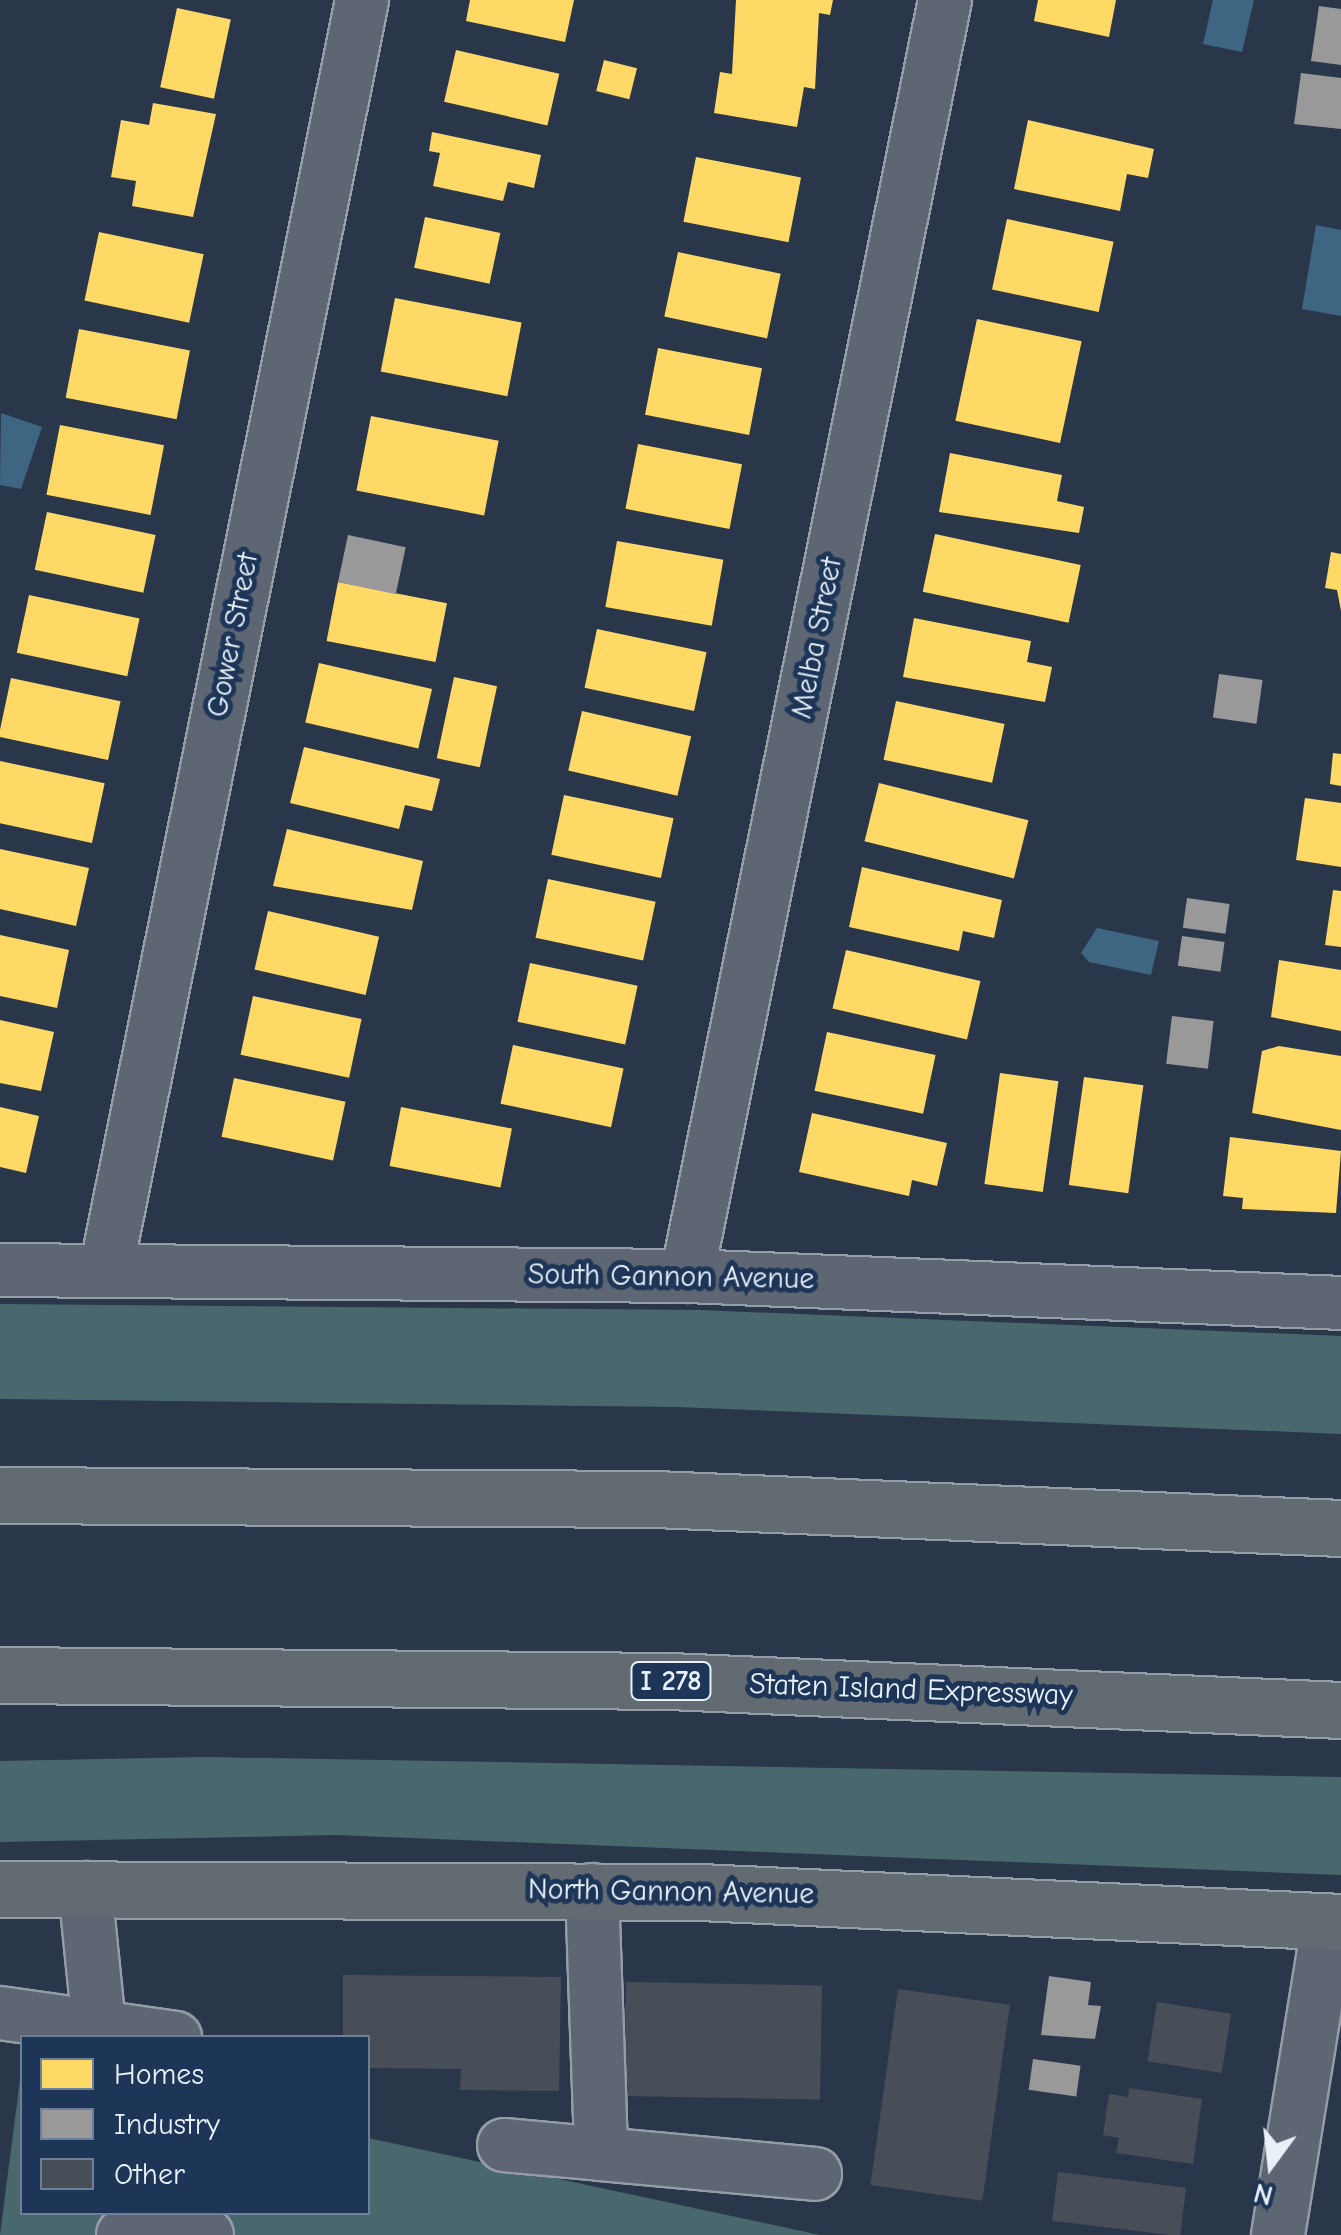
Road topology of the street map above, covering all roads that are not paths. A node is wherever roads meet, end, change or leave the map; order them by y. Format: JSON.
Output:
{"nodes":[{"id":1,"x":362,"y":0,"type":"edge"},
{"id":2,"x":945,"y":0,"type":"edge"},
{"id":3,"x":0,"y":1270,"type":"edge"},
{"id":4,"x":106,"y":1270,"type":"junction"},
{"id":5,"x":687,"y":1276,"type":"junction"},
{"id":6,"x":1341,"y":1303,"type":"edge"},
{"id":7,"x":0,"y":1495,"type":"edge"},
{"id":8,"x":1341,"y":1528,"type":"edge"},
{"id":9,"x":0,"y":1675,"type":"edge"},
{"id":10,"x":1341,"y":1710,"type":"edge"},
{"id":11,"x":86,"y":1888,"type":"junction"},
{"id":12,"x":0,"y":1889,"type":"edge"},
{"id":13,"x":592,"y":1890,"type":"junction"},
{"id":14,"x":1335,"y":1921,"type":"edge"},
{"id":15,"x":0,"y":2013,"type":"edge"},
{"id":16,"x":99,"y":2027,"type":"junction"},
{"id":17,"x":154,"y":2035,"type":"edge"},
{"id":18,"x":504,"y":2145,"type":"dead end"},
{"id":19,"x":601,"y":2154,"type":"junction"},
{"id":20,"x":815,"y":2174,"type":"dead end"},
{"id":21,"x":123,"y":2235,"type":"edge"},
{"id":22,"x":207,"y":2235,"type":"edge"},
{"id":23,"x":1278,"y":2235,"type":"edge"}],
"edges":[{"from":1,"to":4,"type":"street","name":"Gower Street"},
{"from":2,"to":5,"type":"street","name":"Melba Street"},
{"from":3,"to":4,"type":"street","name":"South Gannon Avenue"},
{"from":4,"to":5,"type":"street","name":"South Gannon Avenue"},
{"from":5,"to":6,"type":"street","name":"South Gannon Avenue"},
{"from":7,"to":8,"type":"main road"},
{"from":9,"to":10,"type":"main road","name":"Staten Island Expressway","number":"I 278"},
{"from":11,"to":12,"type":"main road","name":"North Gannon Avenue"},
{"from":11,"to":13,"type":"main road","name":"North Gannon Avenue"},
{"from":11,"to":16,"type":"street"},
{"from":13,"to":14,"type":"main road","name":"North Gannon Avenue"},
{"from":13,"to":19,"type":"street"},
{"from":14,"to":23,"type":"street"},
{"from":15,"to":16,"type":"street"},
{"from":16,"to":17,"type":"street"},
{"from":18,"to":19,"type":"street"},
{"from":19,"to":20,"type":"street"},
{"from":21,"to":22,"type":"street"}]}
